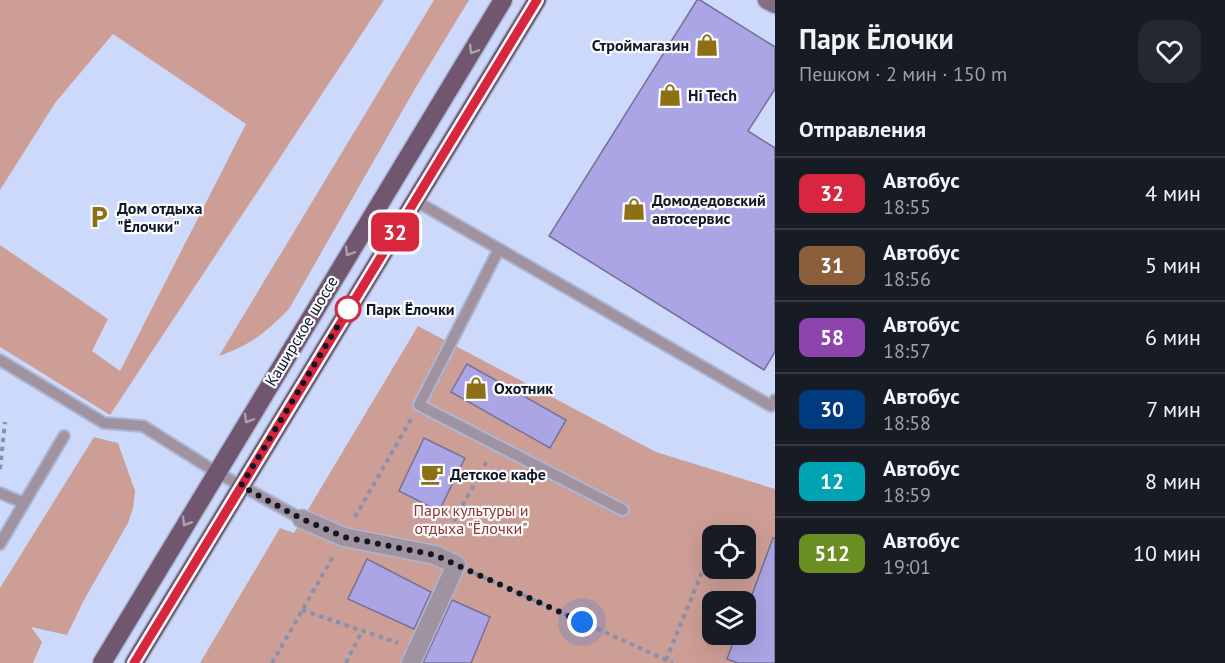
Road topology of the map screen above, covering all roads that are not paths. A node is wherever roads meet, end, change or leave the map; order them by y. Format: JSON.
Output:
{"nodes":[{"id":1,"x":503,"y":0,"type":"edge"},
{"id":2,"x":537,"y":0,"type":"edge"},
{"id":3,"x":767,"y":0,"type":"edge"},
{"id":4,"x":775,"y":4,"type":"edge"},
{"id":5,"x":414,"y":200,"type":"junction"},
{"id":6,"x":500,"y":249,"type":"junction"},
{"id":7,"x":0,"y":360,"type":"edge"},
{"id":8,"x":775,"y":400,"type":"edge"},
{"id":9,"x":63,"y":436,"type":"dead end"},
{"id":10,"x":216,"y":472,"type":"junction"},
{"id":11,"x":241,"y":486,"type":"junction"},
{"id":12,"x":0,"y":493,"type":"edge"},
{"id":13,"x":24,"y":503,"type":"junction"},
{"id":14,"x":623,"y":510,"type":"dead end"},
{"id":15,"x":302,"y":519,"type":"joint"},
{"id":16,"x":0,"y":544,"type":"edge"},
{"id":17,"x":414,"y":656,"type":"edge"},
{"id":18,"x":102,"y":663,"type":"edge"},
{"id":19,"x":134,"y":663,"type":"edge"}],
"edges":[{"from":1,"to":10,"type":"main road","name":"Каширское шоссе","one_way":true},
{"from":2,"to":5,"type":"main road","name":"Каширское шоссе"},
{"from":3,"to":4,"type":"street"},
{"from":5,"to":6,"type":"lane"},
{"from":5,"to":11,"type":"main road","name":"Каширское шоссе"},
{"from":6,"to":8,"type":"lane"},
{"from":6,"to":14,"type":"lane"},
{"from":7,"to":10,"type":"lane"},
{"from":9,"to":13,"type":"lane"},
{"from":10,"to":11,"type":"lane"},
{"from":10,"to":18,"type":"main road","name":"Каширское шоссе","one_way":true},
{"from":11,"to":15,"type":"lane"},
{"from":11,"to":19,"type":"main road","name":"Каширское шоссе"},
{"from":12,"to":13,"type":"lane"},
{"from":13,"to":16,"type":"lane"},
{"from":15,"to":17,"type":"street"}]}
